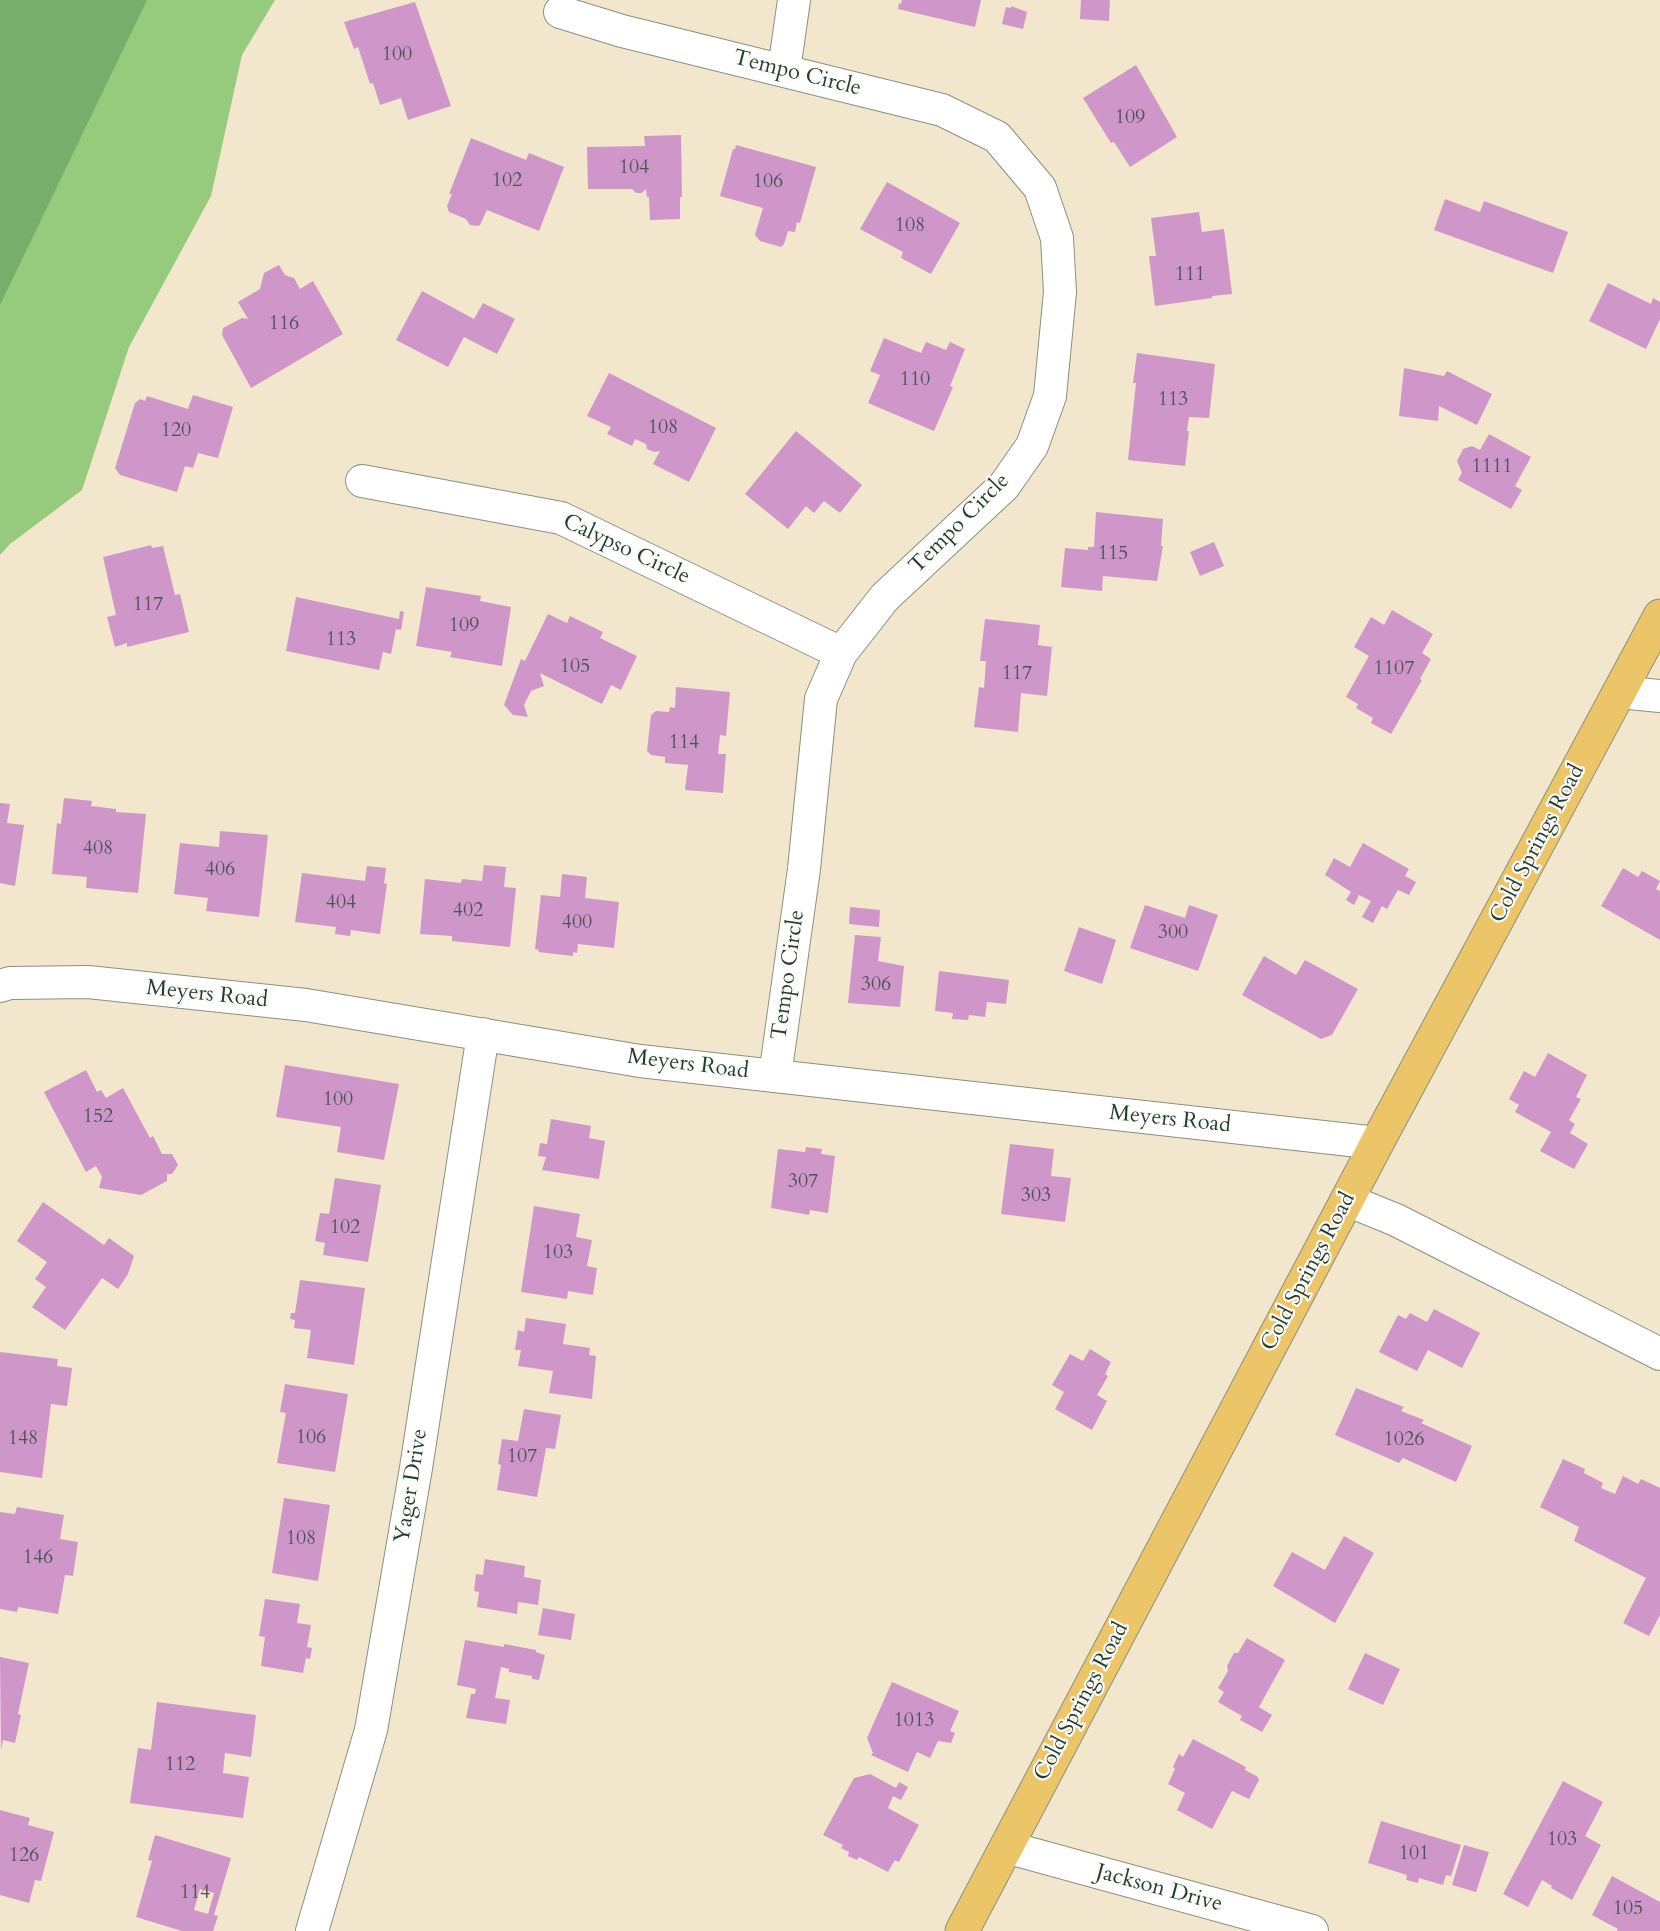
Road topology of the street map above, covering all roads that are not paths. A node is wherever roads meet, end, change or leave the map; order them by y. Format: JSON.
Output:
{"nodes":[{"id":1,"x":794,"y":0,"type":"edge"},
{"id":2,"x":560,"y":12,"type":"dead end"},
{"id":3,"x":784,"y":70,"type":"junction"},
{"id":4,"x":362,"y":481,"type":"dead end"},
{"id":5,"x":1660,"y":616,"type":"edge"},
{"id":6,"x":841,"y":653,"type":"junction"},
{"id":7,"x":1619,"y":692,"type":"junction"},
{"id":8,"x":1660,"y":696,"type":"edge"},
{"id":9,"x":0,"y":986,"type":"edge"},
{"id":10,"x":483,"y":1035,"type":"junction"},
{"id":11,"x":775,"y":1076,"type":"junction"},
{"id":12,"x":1377,"y":1143,"type":"junction"},
{"id":13,"x":1347,"y":1200,"type":"junction"},
{"id":14,"x":1660,"y":1354,"type":"edge"},
{"id":15,"x":1006,"y":1847,"type":"junction"},
{"id":16,"x":312,"y":1931,"type":"edge"},
{"id":17,"x":962,"y":1931,"type":"edge"},
{"id":18,"x":1311,"y":1931,"type":"edge"}],
"edges":[{"from":1,"to":3,"type":"street"},
{"from":2,"to":3,"type":"street","name":"Tempo Circle"},
{"from":3,"to":6,"type":"street","name":"Tempo Circle"},
{"from":4,"to":6,"type":"street","name":"Calypso Circle"},
{"from":5,"to":7,"type":"main road","name":"Cold Springs Road"},
{"from":6,"to":11,"type":"street","name":"Tempo Circle"},
{"from":7,"to":8,"type":"street"},
{"from":7,"to":12,"type":"main road","name":"Cold Springs Road"},
{"from":9,"to":10,"type":"street","name":"Meyers Road"},
{"from":10,"to":11,"type":"street","name":"Meyers Road"},
{"from":10,"to":16,"type":"street","name":"Yager Drive"},
{"from":11,"to":12,"type":"street","name":"Meyers Road"},
{"from":12,"to":13,"type":"main road","name":"Cold Springs Road"},
{"from":13,"to":14,"type":"street"},
{"from":13,"to":15,"type":"main road","name":"Cold Springs Road"},
{"from":15,"to":17,"type":"main road","name":"Cold Springs Road"},
{"from":15,"to":18,"type":"street","name":"Jackson Drive"}]}
